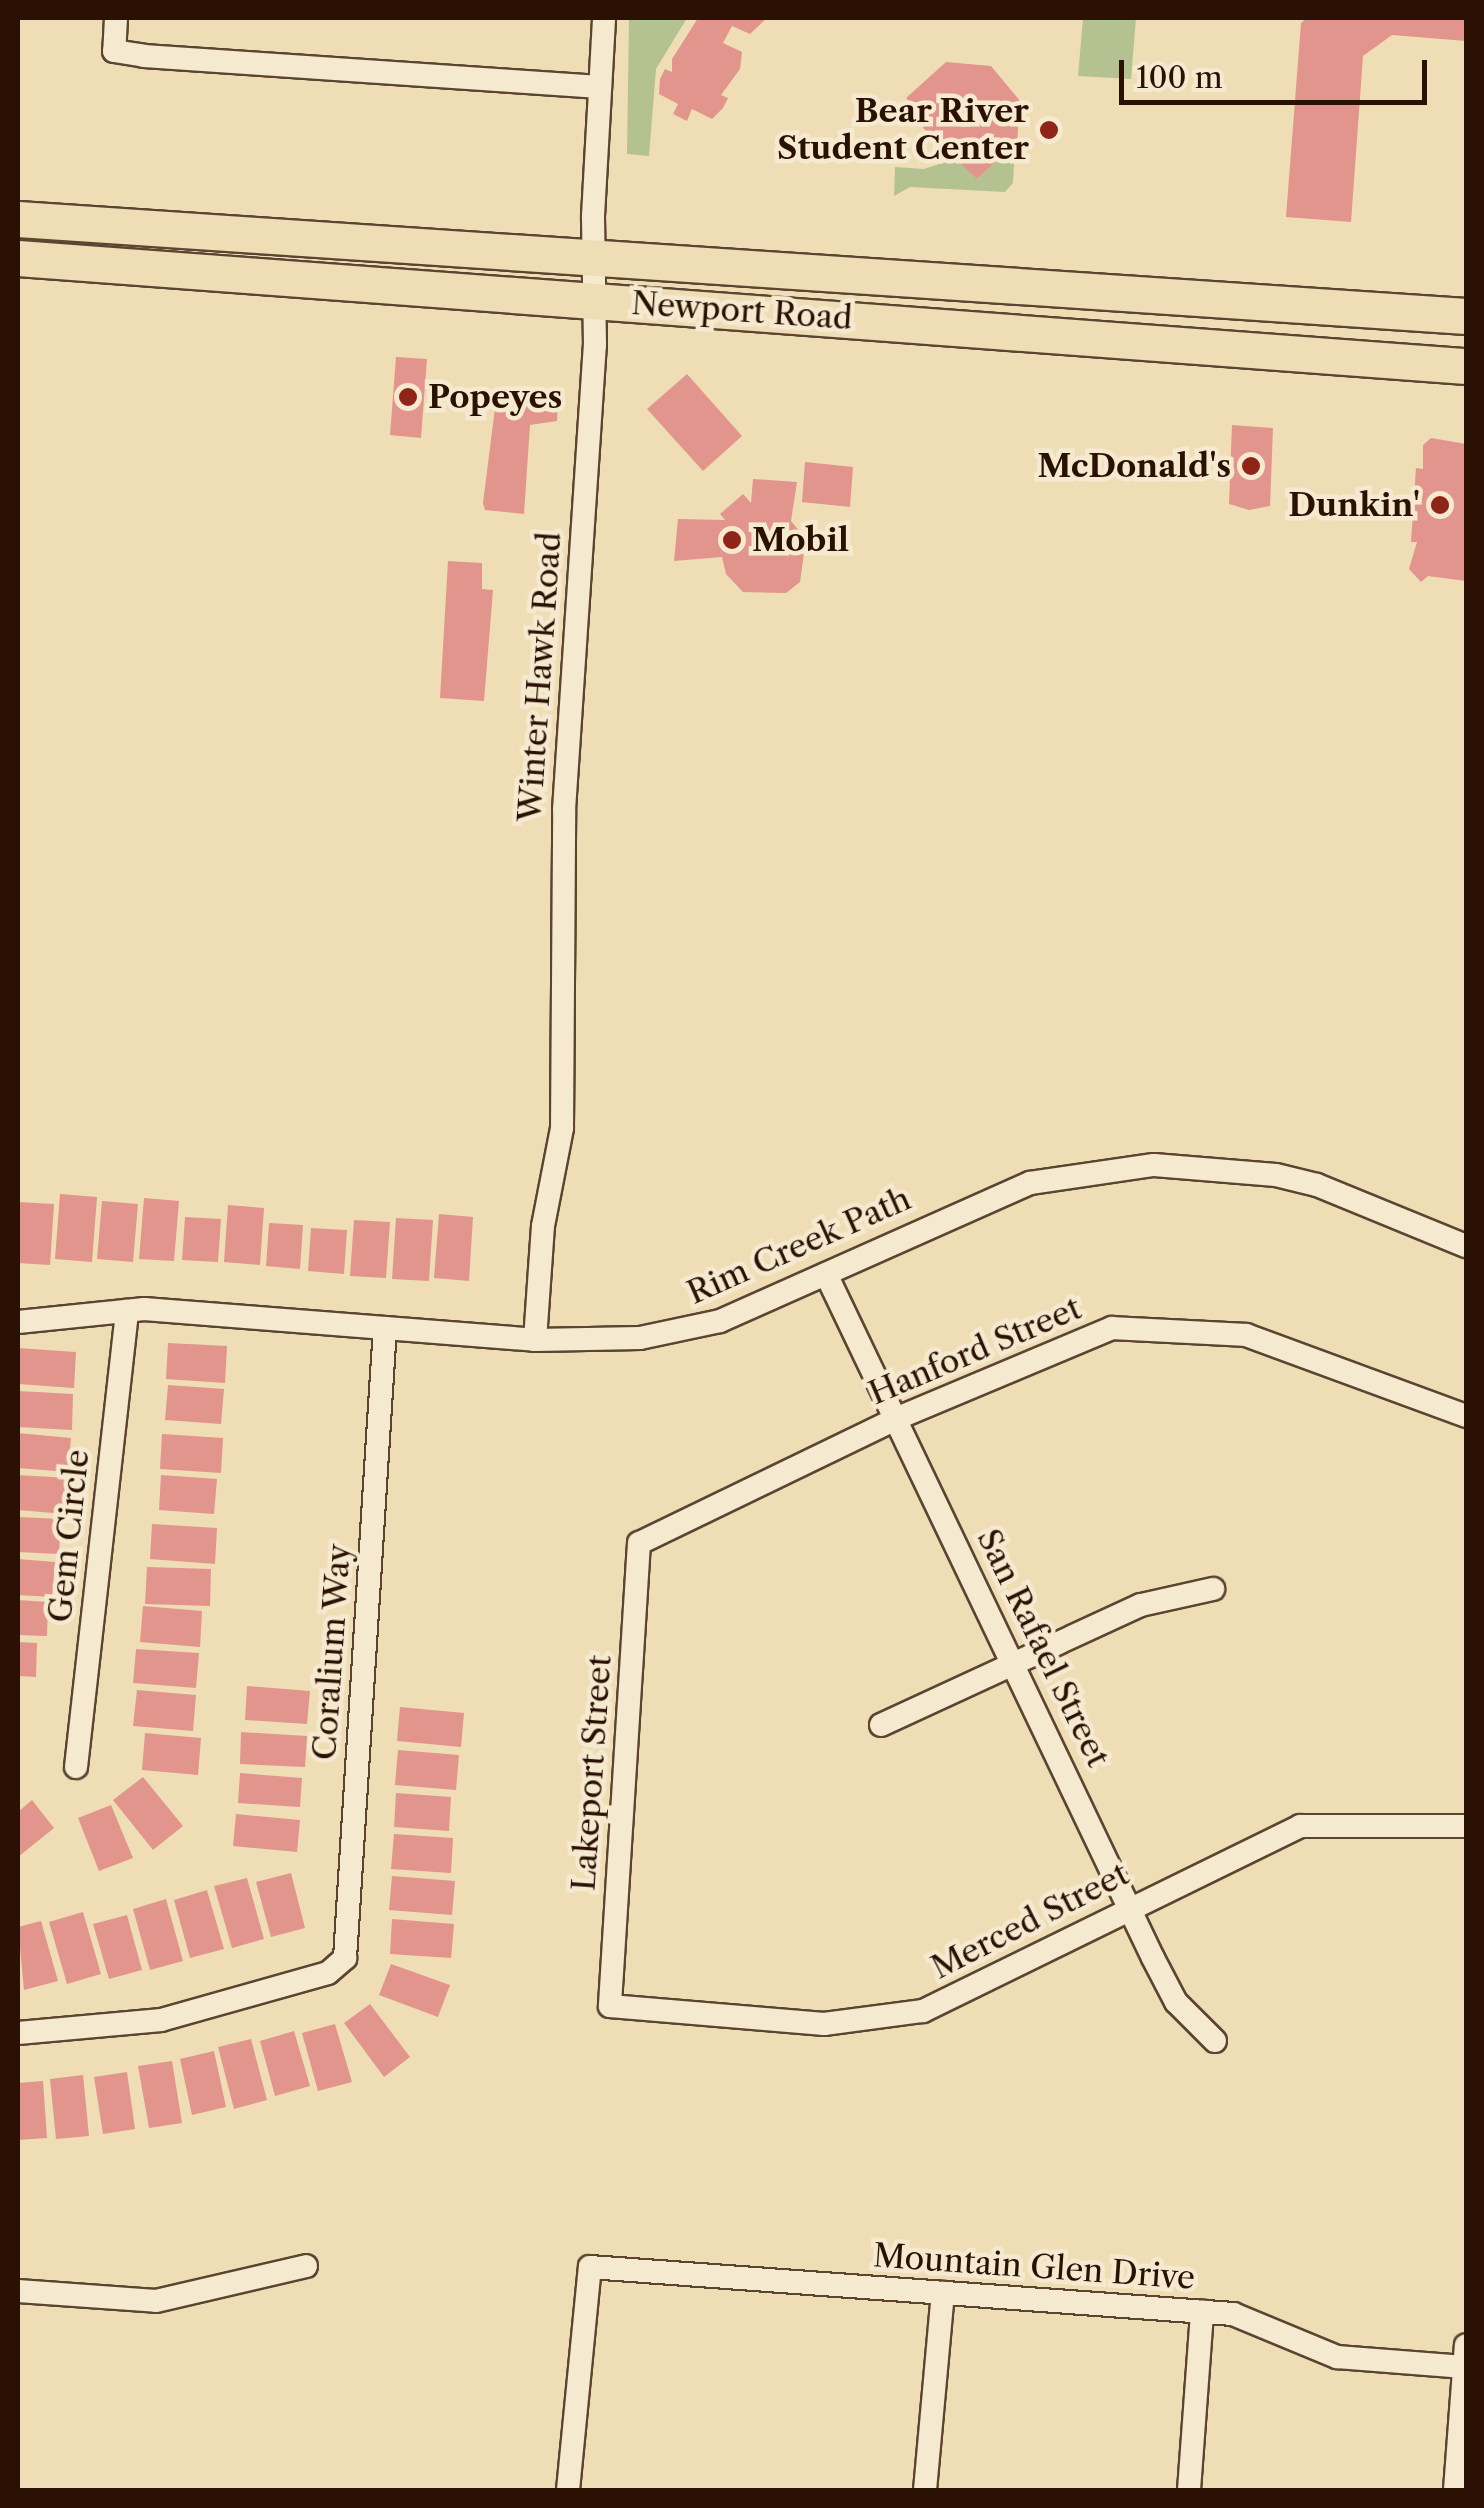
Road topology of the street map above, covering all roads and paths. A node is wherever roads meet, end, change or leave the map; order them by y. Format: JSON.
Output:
{"nodes":[{"id":1,"x":116,"y":18,"type":"edge"},
{"id":2,"x":604,"y":18,"type":"edge"},
{"id":3,"x":600,"y":87,"type":"junction"},
{"id":4,"x":18,"y":219,"type":"edge"},
{"id":5,"x":594,"y":255,"type":"junction"},
{"id":6,"x":18,"y":258,"type":"edge"},
{"id":7,"x":597,"y":301,"type":"junction"},
{"id":8,"x":1382,"y":310,"type":"junction"},
{"id":9,"x":1466,"y":316,"type":"edge"},
{"id":10,"x":1073,"y":336,"type":"junction"},
{"id":11,"x":1466,"y":366,"type":"edge"},
{"id":12,"x":1466,"y":1246,"type":"edge"},
{"id":13,"x":826,"y":1274,"type":"junction"},
{"id":14,"x":128,"y":1311,"type":"junction"},
{"id":15,"x":18,"y":1322,"type":"edge"},
{"id":16,"x":385,"y":1328,"type":"junction"},
{"id":17,"x":535,"y":1340,"type":"junction"},
{"id":18,"x":1466,"y":1416,"type":"edge"},
{"id":19,"x":896,"y":1419,"type":"junction"},
{"id":20,"x":639,"y":1544,"type":"joint"},
{"id":21,"x":1212,"y":1589,"type":"dead end"},
{"id":22,"x":1016,"y":1666,"type":"junction"},
{"id":23,"x":881,"y":1725,"type":"dead end"},
{"id":24,"x":76,"y":1768,"type":"dead end"},
{"id":25,"x":1466,"y":1826,"type":"edge"},
{"id":26,"x":1130,"y":1906,"type":"junction"},
{"id":27,"x":610,"y":2006,"type":"joint"},
{"id":28,"x":18,"y":2033,"type":"edge"},
{"id":29,"x":1215,"y":2040,"type":"dead end"},
{"id":30,"x":306,"y":2266,"type":"dead end"},
{"id":31,"x":18,"y":2291,"type":"edge"},
{"id":32,"x":943,"y":2293,"type":"junction"},
{"id":33,"x":1202,"y":2311,"type":"junction"},
{"id":34,"x":1466,"y":2345,"type":"edge"},
{"id":35,"x":1465,"y":2367,"type":"edge"},
{"id":36,"x":568,"y":2490,"type":"edge"},
{"id":37,"x":925,"y":2490,"type":"edge"},
{"id":38,"x":1189,"y":2490,"type":"edge"},
{"id":39,"x":1455,"y":2490,"type":"edge"}],
"edges":[{"from":1,"to":3,"type":"street"},
{"from":2,"to":3,"type":"street","name":"Winter Hawk Road"},
{"from":3,"to":5,"type":"street","name":"Winter Hawk Road"},
{"from":4,"to":5,"type":"main road","name":"Newport Road"},
{"from":5,"to":7,"type":"street","name":"Winter Hawk Road"},
{"from":5,"to":8,"type":"main road","name":"Newport Road"},
{"from":6,"to":7,"type":"main road","name":"Newport Road"},
{"from":7,"to":10,"type":"main road","name":"Newport Road"},
{"from":7,"to":17,"type":"street","name":"Winter Hawk Road"},
{"from":8,"to":9,"type":"main road"},
{"from":8,"to":10,"type":"main road"},
{"from":10,"to":11,"type":"main road","name":"Newport Road"},
{"from":12,"to":13,"type":"street","name":"Rim Creek Path"},
{"from":13,"to":17,"type":"street","name":"Rim Creek Path"},
{"from":13,"to":19,"type":"street","name":"San Rafael Street"},
{"from":14,"to":15,"type":"street","name":"Rim Creek Path"},
{"from":14,"to":16,"type":"street","name":"Rim Creek Path"},
{"from":14,"to":24,"type":"street","name":"Gem Circle"},
{"from":16,"to":17,"type":"street","name":"Rim Creek Path"},
{"from":16,"to":28,"type":"street","name":"Coralium Way"},
{"from":18,"to":19,"type":"street","name":"Hanford Street"},
{"from":19,"to":20,"type":"street","name":"Hanford Street"},
{"from":19,"to":22,"type":"street","name":"San Rafael Street"},
{"from":20,"to":27,"type":"street","name":"Lakeport Street"},
{"from":21,"to":22,"type":"street"},
{"from":22,"to":23,"type":"street"},
{"from":22,"to":26,"type":"street","name":"San Rafael Street"},
{"from":25,"to":26,"type":"street","name":"Merced Street"},
{"from":26,"to":27,"type":"street","name":"Merced Street"},
{"from":26,"to":29,"type":"street","name":"San Rafael Street"},
{"from":30,"to":31,"type":"street"},
{"from":32,"to":33,"type":"street","name":"Mountain Glen Drive"},
{"from":32,"to":36,"type":"street","name":"Mountain Glen Drive"},
{"from":32,"to":37,"type":"street"},
{"from":33,"to":35,"type":"street","name":"Mountain Glen Drive"},
{"from":33,"to":38,"type":"street"},
{"from":34,"to":35,"type":"street"},
{"from":35,"to":39,"type":"street"}]}
